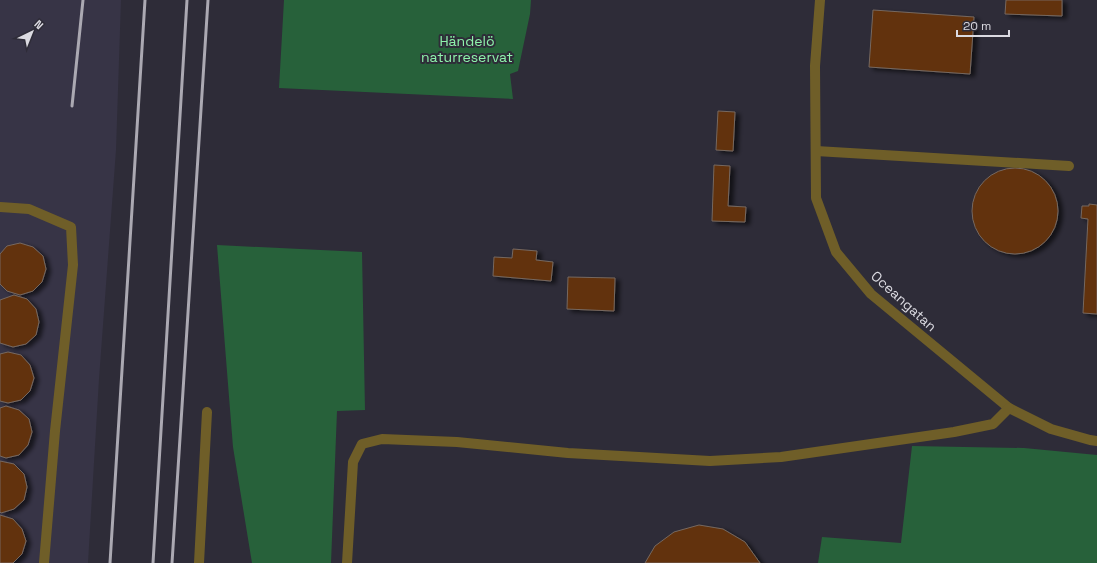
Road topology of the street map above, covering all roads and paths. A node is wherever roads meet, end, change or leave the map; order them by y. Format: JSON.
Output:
{"nodes":[{"id":1,"x":820,"y":0,"type":"edge"},
{"id":2,"x":816,"y":151,"type":"junction"},
{"id":3,"x":1069,"y":166,"type":"dead end"},
{"id":4,"x":0,"y":208,"type":"edge"},
{"id":5,"x":1009,"y":408,"type":"junction"},
{"id":6,"x":208,"y":412,"type":"dead end"},
{"id":7,"x":1097,"y":441,"type":"edge"},
{"id":8,"x":44,"y":563,"type":"edge"},
{"id":9,"x":199,"y":563,"type":"edge"},
{"id":10,"x":347,"y":563,"type":"edge"}],
"edges":[{"from":1,"to":2,"type":"street","name":"Oceangatan"},
{"from":2,"to":3,"type":"street"},
{"from":2,"to":5,"type":"street","name":"Oceangatan"},
{"from":4,"to":8,"type":"street"},
{"from":5,"to":7,"type":"street","name":"Oceangatan"},
{"from":5,"to":10,"type":"street"},
{"from":6,"to":9,"type":"street"}]}
